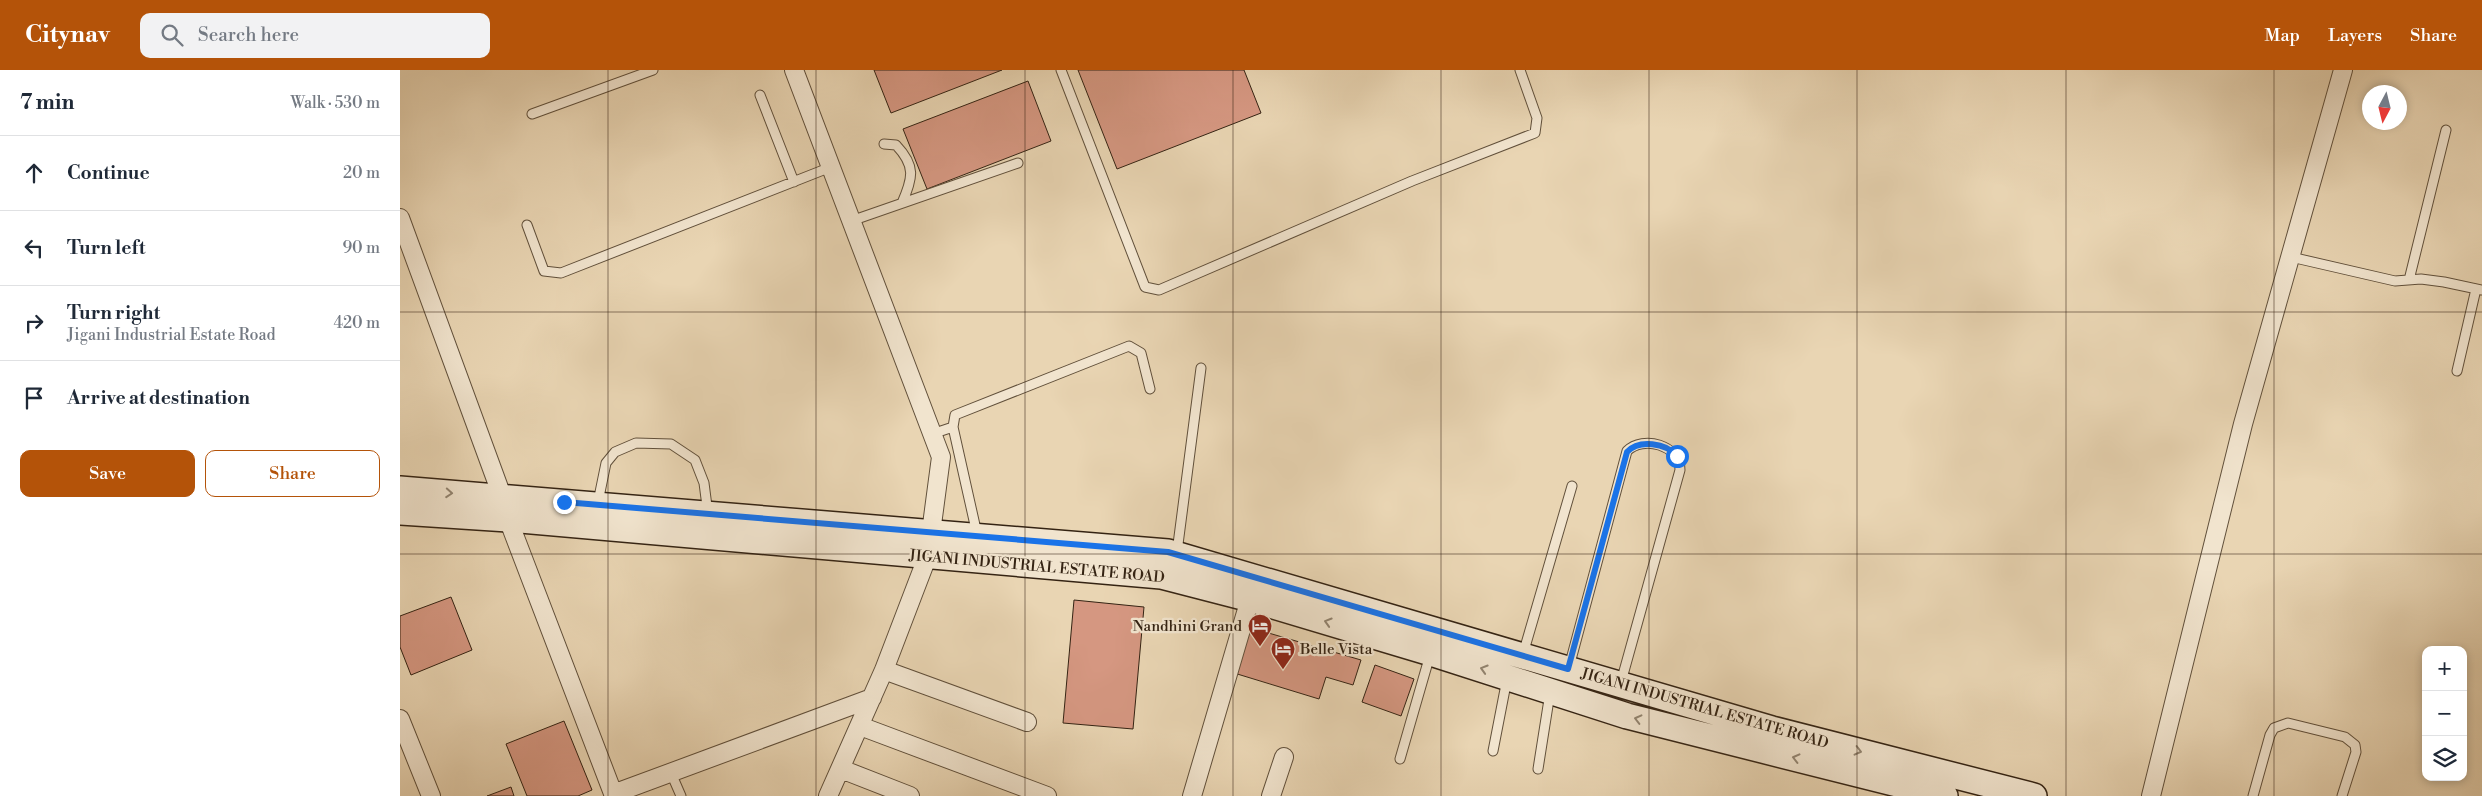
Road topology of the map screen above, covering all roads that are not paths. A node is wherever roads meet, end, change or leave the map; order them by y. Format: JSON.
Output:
{"nodes":[{"id":1,"x":653,"y":70,"type":"edge"},
{"id":2,"x":794,"y":70,"type":"edge"},
{"id":3,"x":1061,"y":70,"type":"edge"},
{"id":4,"x":1520,"y":70,"type":"edge"},
{"id":5,"x":2343,"y":70,"type":"edge"},
{"id":6,"x":760,"y":94,"type":"dead end"},
{"id":7,"x":532,"y":114,"type":"dead end"},
{"id":8,"x":2446,"y":130,"type":"dead end"},
{"id":9,"x":884,"y":144,"type":"dead end"},
{"id":10,"x":1018,"y":162,"type":"dead end"},
{"id":11,"x":831,"y":167,"type":"junction"},
{"id":12,"x":794,"y":182,"type":"junction"},
{"id":13,"x":902,"y":204,"type":"junction"},
{"id":14,"x":400,"y":218,"type":"edge"},
{"id":15,"x":852,"y":221,"type":"junction"},
{"id":16,"x":527,"y":225,"type":"dead end"},
{"id":17,"x":2291,"y":257,"type":"junction"},
{"id":18,"x":2409,"y":280,"type":"junction"},
{"id":19,"x":2479,"y":289,"type":"edge"},
{"id":20,"x":1200,"y":368,"type":"dead end"},
{"id":21,"x":2457,"y":371,"type":"dead end"},
{"id":22,"x":1150,"y":389,"type":"dead end"},
{"id":23,"x":952,"y":427,"type":"junction"},
{"id":24,"x":932,"y":434,"type":"junction"},
{"id":25,"x":1572,"y":486,"type":"dead end"},
{"id":26,"x":400,"y":489,"type":"edge"},
{"id":27,"x":597,"y":505,"type":"junction"},
{"id":28,"x":505,"y":508,"type":"junction"},
{"id":29,"x":400,"y":512,"type":"edge"},
{"id":30,"x":708,"y":514,"type":"junction"},
{"id":31,"x":978,"y":536,"type":"junction"},
{"id":32,"x":929,"y":544,"type":"junction"},
{"id":33,"x":1177,"y":555,"type":"junction"},
{"id":34,"x":1250,"y":599,"type":"junction"},
{"id":35,"x":1431,"y":653,"type":"junction"},
{"id":36,"x":1523,"y":656,"type":"junction"},
{"id":37,"x":1568,"y":669,"type":"junction"},
{"id":38,"x":884,"y":670,"type":"junction"},
{"id":39,"x":1508,"y":677,"type":"junction"},
{"id":40,"x":1620,"y":685,"type":"junction"},
{"id":41,"x":1550,"y":690,"type":"junction"},
{"id":42,"x":872,"y":698,"type":"junction"},
{"id":43,"x":400,"y":719,"type":"edge"},
{"id":44,"x":1027,"y":722,"type":"dead end"},
{"id":45,"x":860,"y":726,"type":"junction"},
{"id":46,"x":1493,"y":751,"type":"dead end"},
{"id":47,"x":1284,"y":757,"type":"dead end"},
{"id":48,"x":1400,"y":759,"type":"dead end"},
{"id":49,"x":841,"y":769,"type":"junction"},
{"id":50,"x":1538,"y":769,"type":"dead end"},
{"id":51,"x":671,"y":773,"type":"junction"},
{"id":52,"x":614,"y":795,"type":"edge"},
{"id":53,"x":431,"y":796,"type":"edge"},
{"id":54,"x":681,"y":796,"type":"edge"},
{"id":55,"x":828,"y":796,"type":"edge"},
{"id":56,"x":910,"y":796,"type":"edge"},
{"id":57,"x":1047,"y":796,"type":"edge"},
{"id":58,"x":1192,"y":796,"type":"edge"},
{"id":59,"x":1271,"y":796,"type":"edge"},
{"id":60,"x":1945,"y":796,"type":"edge"},
{"id":61,"x":2034,"y":796,"type":"edge"},
{"id":62,"x":2152,"y":796,"type":"edge"},
{"id":63,"x":2253,"y":796,"type":"edge"},
{"id":64,"x":2342,"y":796,"type":"edge"}],
"edges":[{"from":1,"to":7,"type":"lane"},
{"from":2,"to":11,"type":"street"},
{"from":3,"to":4,"type":"lane"},
{"from":5,"to":17,"type":"street"},
{"from":6,"to":12,"type":"lane"},
{"from":8,"to":18,"type":"lane"},
{"from":9,"to":13,"type":"lane"},
{"from":10,"to":13,"type":"lane"},
{"from":11,"to":12,"type":"lane"},
{"from":11,"to":15,"type":"street"},
{"from":12,"to":16,"type":"lane"},
{"from":13,"to":15,"type":"lane"},
{"from":14,"to":28,"type":"street"},
{"from":15,"to":24,"type":"street"},
{"from":17,"to":18,"type":"lane"},
{"from":17,"to":62,"type":"street"},
{"from":18,"to":19,"type":"lane"},
{"from":19,"to":21,"type":"lane"},
{"from":20,"to":33,"type":"lane"},
{"from":22,"to":23,"type":"lane"},
{"from":23,"to":24,"type":"lane"},
{"from":23,"to":31,"type":"lane"},
{"from":24,"to":32,"type":"street"},
{"from":25,"to":36,"type":"lane"},
{"from":26,"to":28,"type":"main road","name":"JIGANI INDUSTRIAL ESTATE ROAD","one_way":true},
{"from":27,"to":28,"type":"main road","name":"JIGANI INDUSTRIAL ESTATE ROAD"},
{"from":27,"to":30,"type":"main road","name":"JIGANI INDUSTRIAL ESTATE ROAD"},
{"from":27,"to":30,"type":"lane"},
{"from":28,"to":29,"type":"main road","name":"JIGANI INDUSTRIAL ESTATE ROAD"},
{"from":28,"to":32,"type":"main road","name":"JIGANI INDUSTRIAL ESTATE ROAD"},
{"from":28,"to":52,"type":"street"},
{"from":30,"to":32,"type":"main road","name":"JIGANI INDUSTRIAL ESTATE ROAD"},
{"from":31,"to":32,"type":"main road","name":"JIGANI INDUSTRIAL ESTATE ROAD"},
{"from":31,"to":33,"type":"main road","name":"JIGANI INDUSTRIAL ESTATE ROAD"},
{"from":32,"to":34,"type":"main road","name":"JIGANI INDUSTRIAL ESTATE ROAD"},
{"from":32,"to":38,"type":"street"},
{"from":33,"to":36,"type":"main road","name":"JIGANI INDUSTRIAL ESTATE ROAD"},
{"from":35,"to":34,"type":"main road","name":"JIGANI INDUSTRIAL ESTATE ROAD","one_way":true},
{"from":34,"to":58,"type":"street"},
{"from":39,"to":35,"type":"main road","name":"JIGANI INDUSTRIAL ESTATE ROAD","one_way":true},
{"from":35,"to":48,"type":"lane"},
{"from":36,"to":37,"type":"main road","name":"JIGANI INDUSTRIAL ESTATE ROAD"},
{"from":37,"to":40,"type":"main road","name":"JIGANI INDUSTRIAL ESTATE ROAD"},
{"from":37,"to":40,"type":"lane"},
{"from":38,"to":42,"type":"street"},
{"from":38,"to":44,"type":"street"},
{"from":39,"to":41,"type":"main road","name":"JIGANI INDUSTRIAL ESTATE ROAD"},
{"from":39,"to":46,"type":"lane"},
{"from":40,"to":61,"type":"main road","name":"JIGANI INDUSTRIAL ESTATE ROAD","one_way":true},
{"from":41,"to":50,"type":"lane"},
{"from":60,"to":41,"type":"main road","name":"JIGANI INDUSTRIAL ESTATE ROAD","one_way":true},
{"from":42,"to":45,"type":"street"},
{"from":42,"to":51,"type":"street"},
{"from":43,"to":53,"type":"street"},
{"from":45,"to":49,"type":"street"},
{"from":45,"to":57,"type":"street"},
{"from":47,"to":59,"type":"street"},
{"from":49,"to":55,"type":"street"},
{"from":49,"to":56,"type":"street"},
{"from":51,"to":52,"type":"street"},
{"from":51,"to":54,"type":"lane"},
{"from":63,"to":64,"type":"lane"}]}
